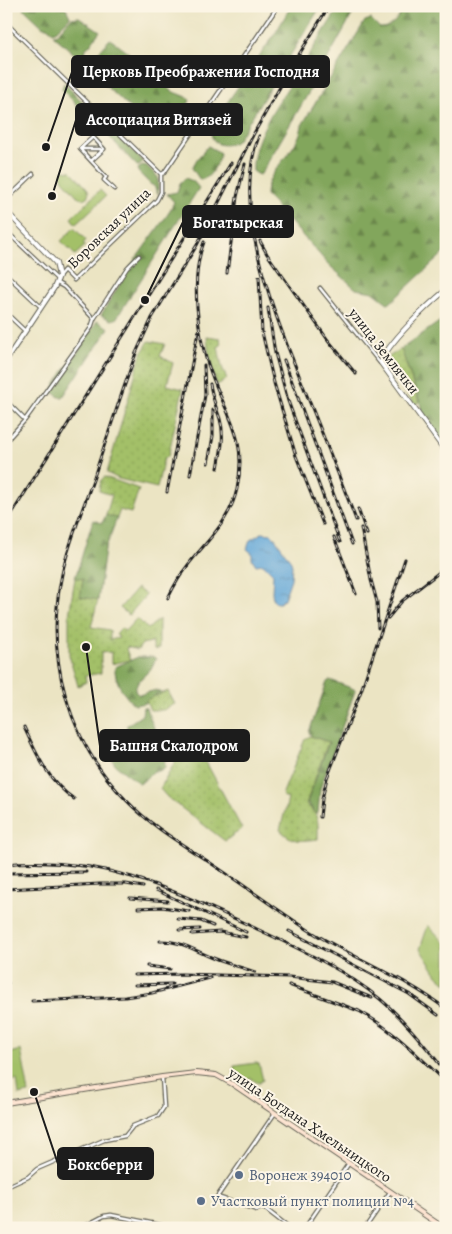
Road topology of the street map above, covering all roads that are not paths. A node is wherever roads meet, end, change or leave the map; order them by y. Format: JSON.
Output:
{"nodes":[{"id":1,"x":278,"y":6,"type":"edge"},
{"id":2,"x":6,"y":23,"type":"edge"},
{"id":3,"x":80,"y":149,"type":"junction"},
{"id":4,"x":102,"y":151,"type":"junction"},
{"id":5,"x":91,"y":161,"type":"junction"},
{"id":6,"x":33,"y":174,"type":"dead end"},
{"id":7,"x":160,"y":174,"type":"junction"},
{"id":8,"x":114,"y":189,"type":"dead end"},
{"id":9,"x":6,"y":200,"type":"edge"},
{"id":10,"x":6,"y":211,"type":"edge"},
{"id":11,"x":6,"y":231,"type":"edge"},
{"id":12,"x":139,"y":256,"type":"dead end"},
{"id":13,"x":56,"y":263,"type":"junction"},
{"id":14,"x":64,"y":270,"type":"junction"},
{"id":15,"x":6,"y":274,"type":"edge"},
{"id":16,"x":58,"y":280,"type":"junction"},
{"id":17,"x":320,"y":288,"type":"dead end"},
{"id":18,"x":446,"y":290,"type":"edge"},
{"id":19,"x":41,"y":307,"type":"junction"},
{"id":20,"x":6,"y":313,"type":"edge"},
{"id":21,"x":94,"y":319,"type":"junction"},
{"id":22,"x":26,"y":331,"type":"junction"},
{"id":23,"x":8,"y":355,"type":"edge"},
{"id":24,"x":6,"y":360,"type":"edge"},
{"id":25,"x":382,"y":366,"type":"junction"},
{"id":26,"x":6,"y":402,"type":"edge"},
{"id":27,"x":25,"y":420,"type":"junction"},
{"id":28,"x":6,"y":441,"type":"edge"},
{"id":29,"x":446,"y":452,"type":"edge"},
{"id":30,"x":162,"y":1077,"type":"junction"},
{"id":31,"x":6,"y":1103,"type":"edge"},
{"id":32,"x":275,"y":1113,"type":"junction"},
{"id":33,"x":349,"y":1163,"type":"junction"},
{"id":34,"x":6,"y":1187,"type":"edge"},
{"id":35,"x":390,"y":1192,"type":"junction"},
{"id":36,"x":81,"y":1228,"type":"edge"},
{"id":37,"x":175,"y":1228,"type":"edge"},
{"id":38,"x":290,"y":1228,"type":"edge"},
{"id":39,"x":303,"y":1228,"type":"edge"},
{"id":40,"x":365,"y":1228,"type":"edge"},
{"id":41,"x":444,"y":1228,"type":"edge"}],
"edges":[{"from":1,"to":7,"type":"street"},
{"from":2,"to":7,"type":"street"},
{"from":3,"to":4,"type":"street"},
{"from":3,"to":4,"type":"street"},
{"from":3,"to":5,"type":"street"},
{"from":4,"to":5,"type":"street"},
{"from":5,"to":8,"type":"street"},
{"from":6,"to":9,"type":"street"},
{"from":7,"to":14,"type":"street","name":"Боровская улица"},
{"from":10,"to":13,"type":"street"},
{"from":11,"to":16,"type":"street"},
{"from":12,"to":21,"type":"street"},
{"from":13,"to":14,"type":"street"},
{"from":13,"to":16,"type":"street","name":"Боровская улица"},
{"from":14,"to":16,"type":"street","name":"Боровская улица"},
{"from":15,"to":19,"type":"street"},
{"from":16,"to":19,"type":"street","name":"Боровская улица"},
{"from":16,"to":21,"type":"street"},
{"from":17,"to":25,"type":"street","name":"улица Землячки"},
{"from":18,"to":25,"type":"street"},
{"from":19,"to":22,"type":"street","name":"Боровская улица"},
{"from":20,"to":22,"type":"street"},
{"from":21,"to":27,"type":"street"},
{"from":22,"to":23,"type":"street","name":"Боровская улица"},
{"from":23,"to":24,"type":"street","name":"Боровская улица"},
{"from":25,"to":29,"type":"street","name":"улица Землячки"},
{"from":26,"to":27,"type":"street"},
{"from":27,"to":28,"type":"street"},
{"from":30,"to":31,"type":"main road","name":"улица Богдана Хмельницкого"},
{"from":30,"to":32,"type":"main road","name":"улица Богдана Хмельницкого"},
{"from":30,"to":34,"type":"street"},
{"from":32,"to":33,"type":"main road","name":"улица Богдана Хмельницкого"},
{"from":32,"to":38,"type":"street"},
{"from":33,"to":35,"type":"main road","name":"улица Богдана Хмельницкого"},
{"from":33,"to":39,"type":"street"},
{"from":35,"to":40,"type":"street"},
{"from":35,"to":41,"type":"main road","name":"улица Богдана Хмельницкого"},
{"from":36,"to":37,"type":"street"}]}
